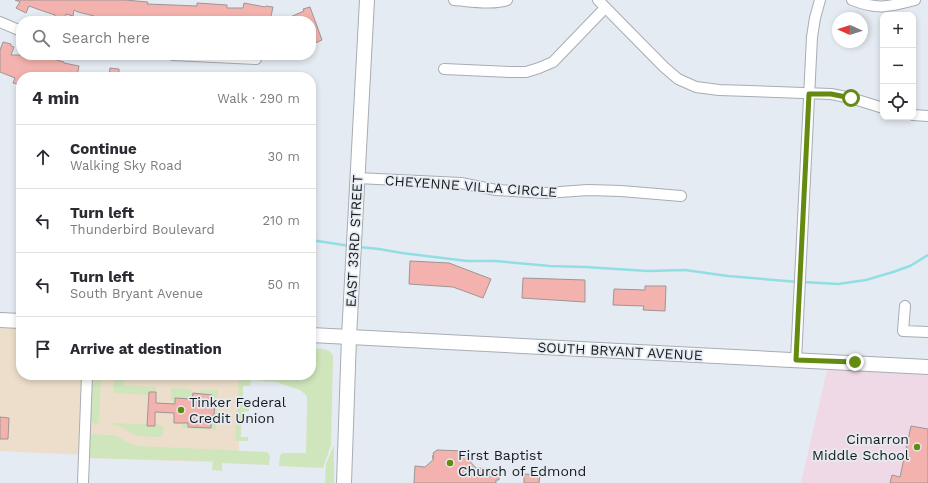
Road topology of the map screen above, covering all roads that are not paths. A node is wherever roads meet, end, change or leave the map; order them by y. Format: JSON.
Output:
{"nodes":[{"id":1,"x":367,"y":0,"type":"edge"},
{"id":2,"x":454,"y":0,"type":"edge"},
{"id":3,"x":507,"y":0,"type":"edge"},
{"id":4,"x":598,"y":0,"type":"edge"},
{"id":5,"x":820,"y":0,"type":"edge"},
{"id":6,"x":852,"y":0,"type":"edge"},
{"id":7,"x":915,"y":0,"type":"edge"},
{"id":8,"x":605,"y":8,"type":"junction"},
{"id":9,"x":0,"y":22,"type":"edge"},
{"id":10,"x":16,"y":29,"type":"edge"},
{"id":11,"x":444,"y":69,"type":"dead end"},
{"id":12,"x":809,"y":94,"type":"junction"},
{"id":13,"x":880,"y":107,"type":"edge"},
{"id":14,"x":916,"y":115,"type":"edge"},
{"id":15,"x":928,"y":116,"type":"edge"},
{"id":16,"x":357,"y":178,"type":"junction"},
{"id":17,"x":681,"y":196,"type":"dead end"},
{"id":18,"x":905,"y":306,"type":"dead end"},
{"id":19,"x":0,"y":320,"type":"edge"},
{"id":20,"x":16,"y":321,"type":"edge"},
{"id":21,"x":928,"y":332,"type":"edge"},
{"id":22,"x":316,"y":335,"type":"edge"},
{"id":23,"x":349,"y":337,"type":"junction"},
{"id":24,"x":796,"y":360,"type":"junction"},
{"id":25,"x":928,"y":366,"type":"edge"},
{"id":26,"x":87,"y":380,"type":"edge"},
{"id":27,"x":83,"y":483,"type":"edge"},
{"id":28,"x":344,"y":483,"type":"edge"}],
"edges":[{"from":1,"to":16,"type":"street","name":"EAST 33RD STREET"},
{"from":2,"to":3,"type":"street"},
{"from":4,"to":8,"type":"street"},
{"from":5,"to":12,"type":"street"},
{"from":6,"to":7,"type":"street"},
{"from":8,"to":11,"type":"street"},
{"from":8,"to":12,"type":"street"},
{"from":9,"to":10,"type":"street"},
{"from":12,"to":13,"type":"street"},
{"from":12,"to":24,"type":"street"},
{"from":14,"to":15,"type":"street"},
{"from":16,"to":17,"type":"street","name":"CHEYENNE VILLA CIRCLE"},
{"from":16,"to":23,"type":"street","name":"EAST 33RD STREET"},
{"from":18,"to":21,"type":"street"},
{"from":19,"to":20,"type":"street"},
{"from":22,"to":23,"type":"street","name":"SOUTH BRYANT AVENUE"},
{"from":23,"to":24,"type":"street","name":"SOUTH BRYANT AVENUE"},
{"from":23,"to":28,"type":"street","name":"EAST 33RD STREET"},
{"from":24,"to":25,"type":"street","name":"SOUTH BRYANT AVENUE"},
{"from":26,"to":27,"type":"street"}]}
